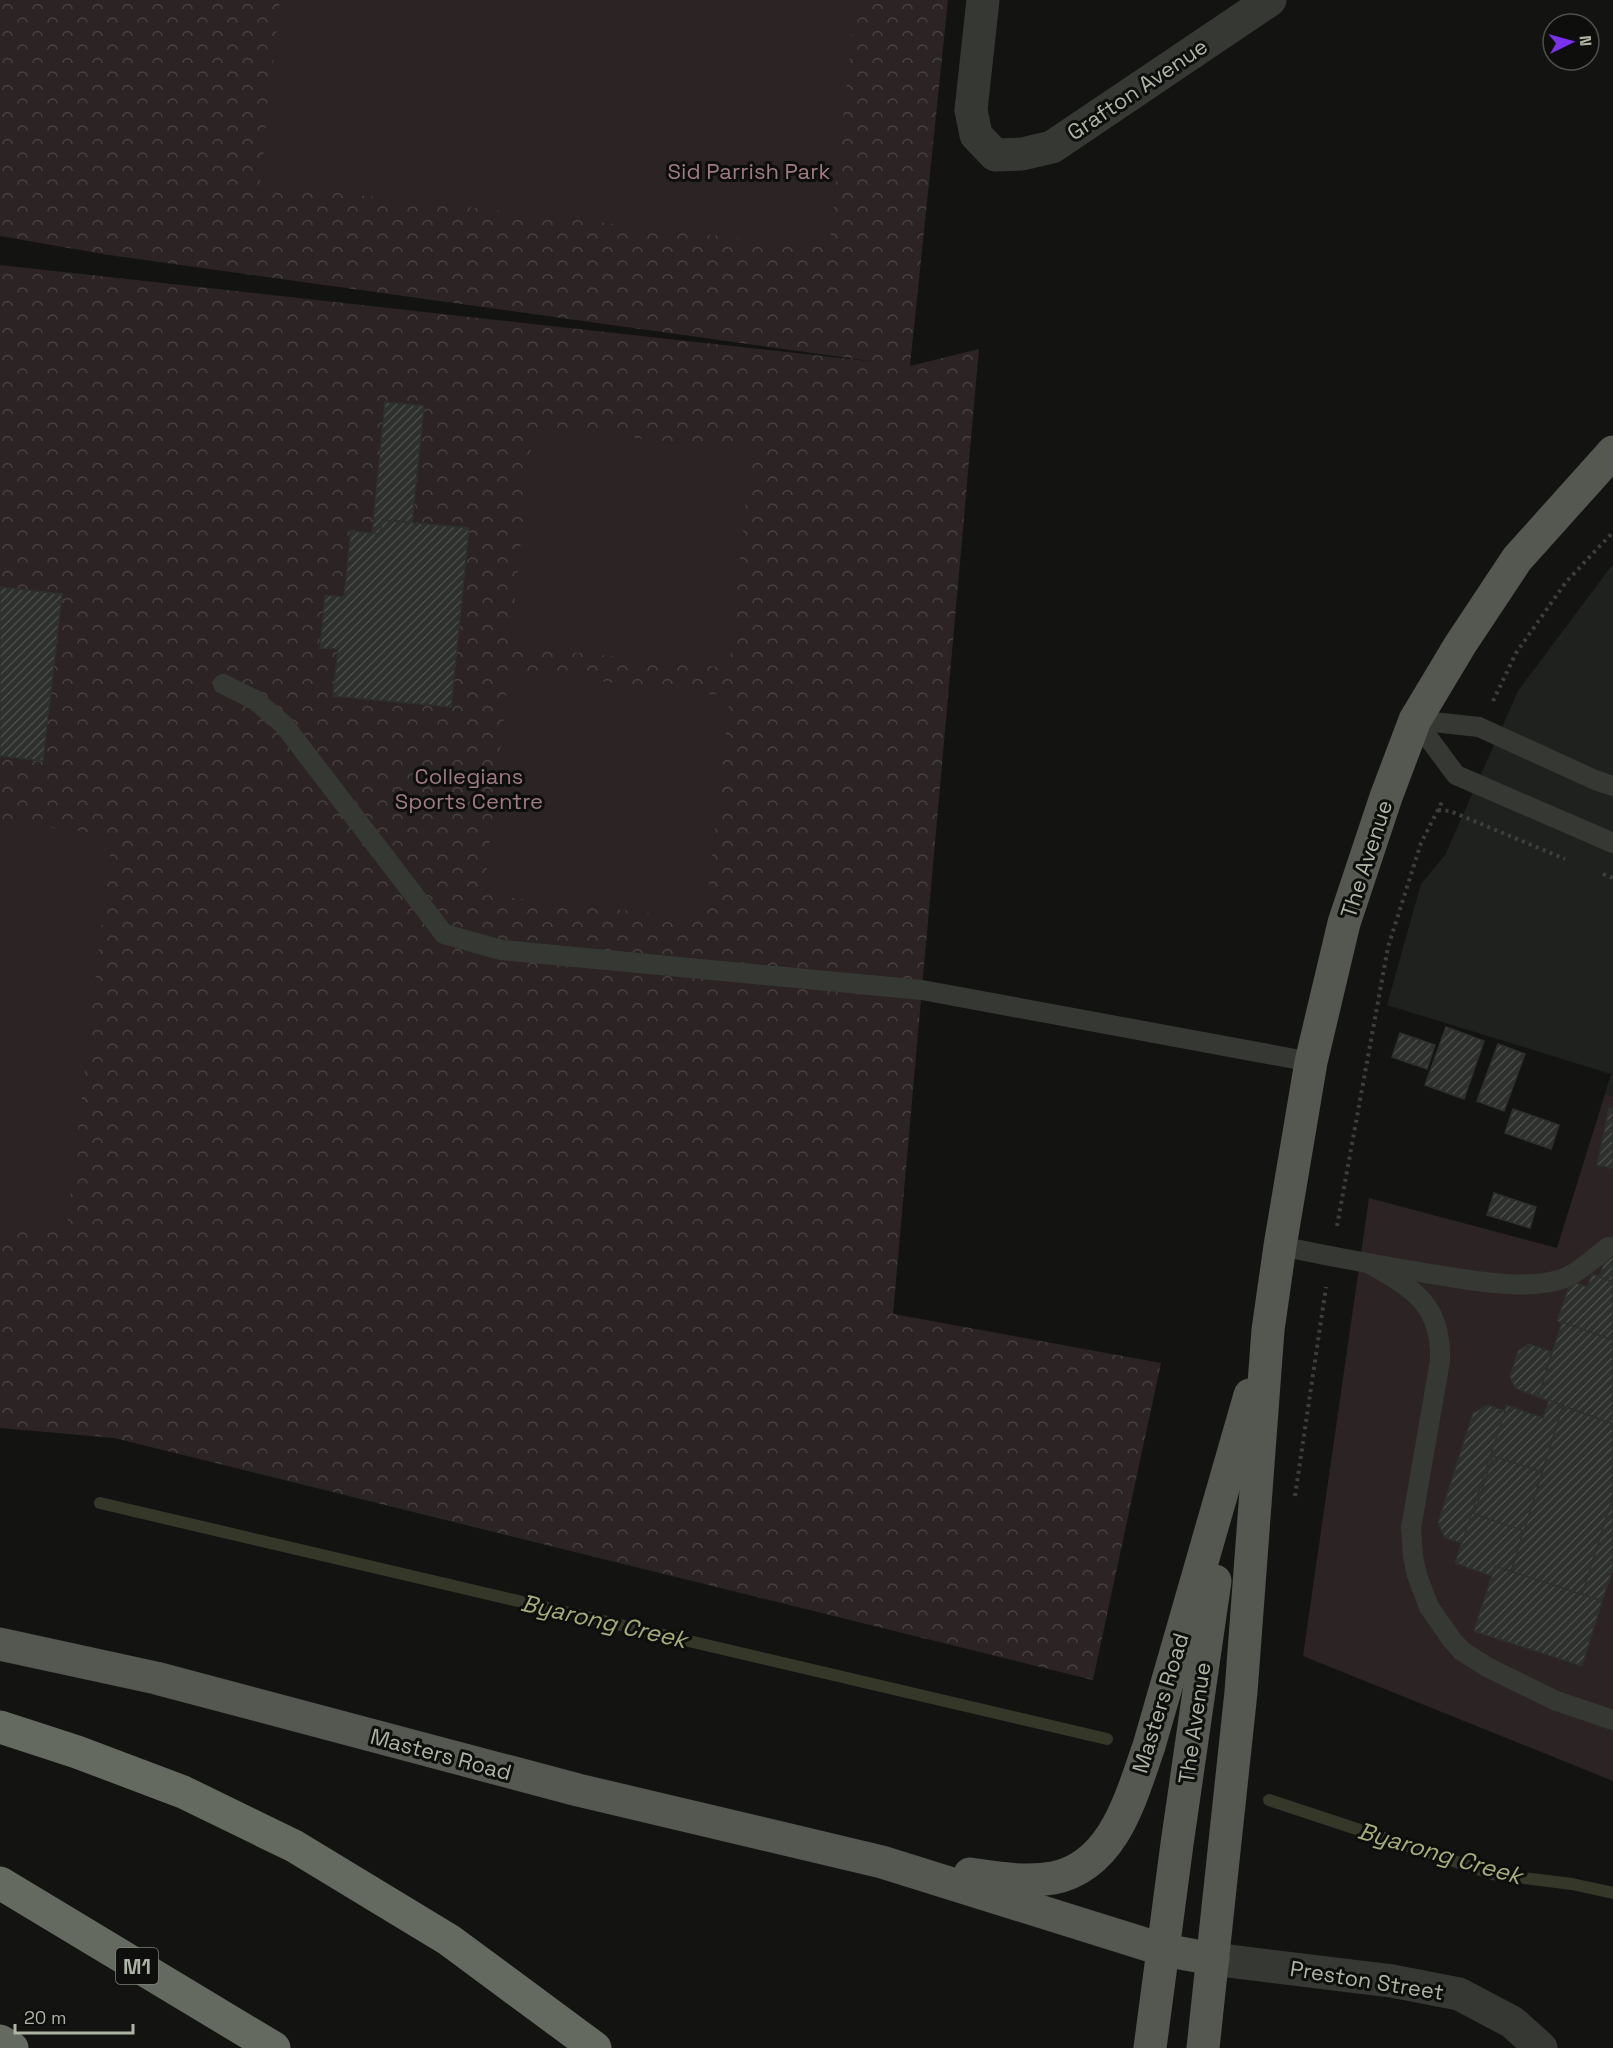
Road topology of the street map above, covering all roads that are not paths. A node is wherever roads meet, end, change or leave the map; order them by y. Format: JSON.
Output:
{"nodes":[{"id":1,"x":983,"y":0,"type":"edge"},
{"id":2,"x":1270,"y":0,"type":"edge"},
{"id":3,"x":1613,"y":452,"type":"edge"},
{"id":4,"x":223,"y":684,"type":"dead end"},
{"id":5,"x":1415,"y":720,"type":"junction"},
{"id":6,"x":1613,"y":786,"type":"edge"},
{"id":7,"x":1613,"y":843,"type":"edge"},
{"id":8,"x":1311,"y":1062,"type":"junction"},
{"id":9,"x":1280,"y":1246,"type":"junction"},
{"id":10,"x":1608,"y":1247,"type":"dead end"},
{"id":11,"x":1370,"y":1264,"type":"junction"},
{"id":12,"x":1268,"y":1330,"type":"junction"},
{"id":13,"x":0,"y":1644,"type":"edge"},
{"id":14,"x":1613,"y":1720,"type":"edge"},
{"id":15,"x":0,"y":1727,"type":"edge"},
{"id":16,"x":882,"y":1862,"type":"junction"},
{"id":17,"x":0,"y":1883,"type":"edge"},
{"id":18,"x":1164,"y":1950,"type":"junction"},
{"id":19,"x":1213,"y":1959,"type":"junction"},
{"id":20,"x":0,"y":2041,"type":"edge"},
{"id":21,"x":12,"y":2048,"type":"edge"},
{"id":22,"x":274,"y":2048,"type":"edge"},
{"id":23,"x":595,"y":2048,"type":"edge"},
{"id":24,"x":1150,"y":2048,"type":"edge"},
{"id":25,"x":1203,"y":2048,"type":"edge"},
{"id":26,"x":1541,"y":2048,"type":"edge"}],
"edges":[{"from":1,"to":2,"type":"street","name":"Grafton Avenue"},
{"from":3,"to":5,"type":"main road","name":"The Avenue"},
{"from":4,"to":8,"type":"lane"},
{"from":5,"to":6,"type":"lane"},
{"from":5,"to":7,"type":"lane"},
{"from":5,"to":8,"type":"main road","name":"The Avenue"},
{"from":8,"to":9,"type":"main road","name":"The Avenue"},
{"from":9,"to":11,"type":"lane"},
{"from":9,"to":12,"type":"main road","name":"The Avenue"},
{"from":10,"to":11,"type":"lane"},
{"from":11,"to":14,"type":"lane"},
{"from":12,"to":16,"type":"main road","name":"Masters Road"},
{"from":12,"to":18,"type":"main road","name":"The Avenue"},
{"from":12,"to":19,"type":"main road","name":"The Avenue"},
{"from":13,"to":16,"type":"main road","name":"Masters Road"},
{"from":15,"to":23,"type":"highway"},
{"from":16,"to":18,"type":"main road","name":"Masters Road"},
{"from":17,"to":22,"type":"highway","number":"M1"},
{"from":18,"to":19,"type":"main road","name":"Masters Road"},
{"from":18,"to":24,"type":"main road","name":"The Avenue"},
{"from":19,"to":25,"type":"main road","name":"The Avenue"},
{"from":19,"to":26,"type":"street","name":"Preston Street"},
{"from":20,"to":21,"type":"highway"}]}
